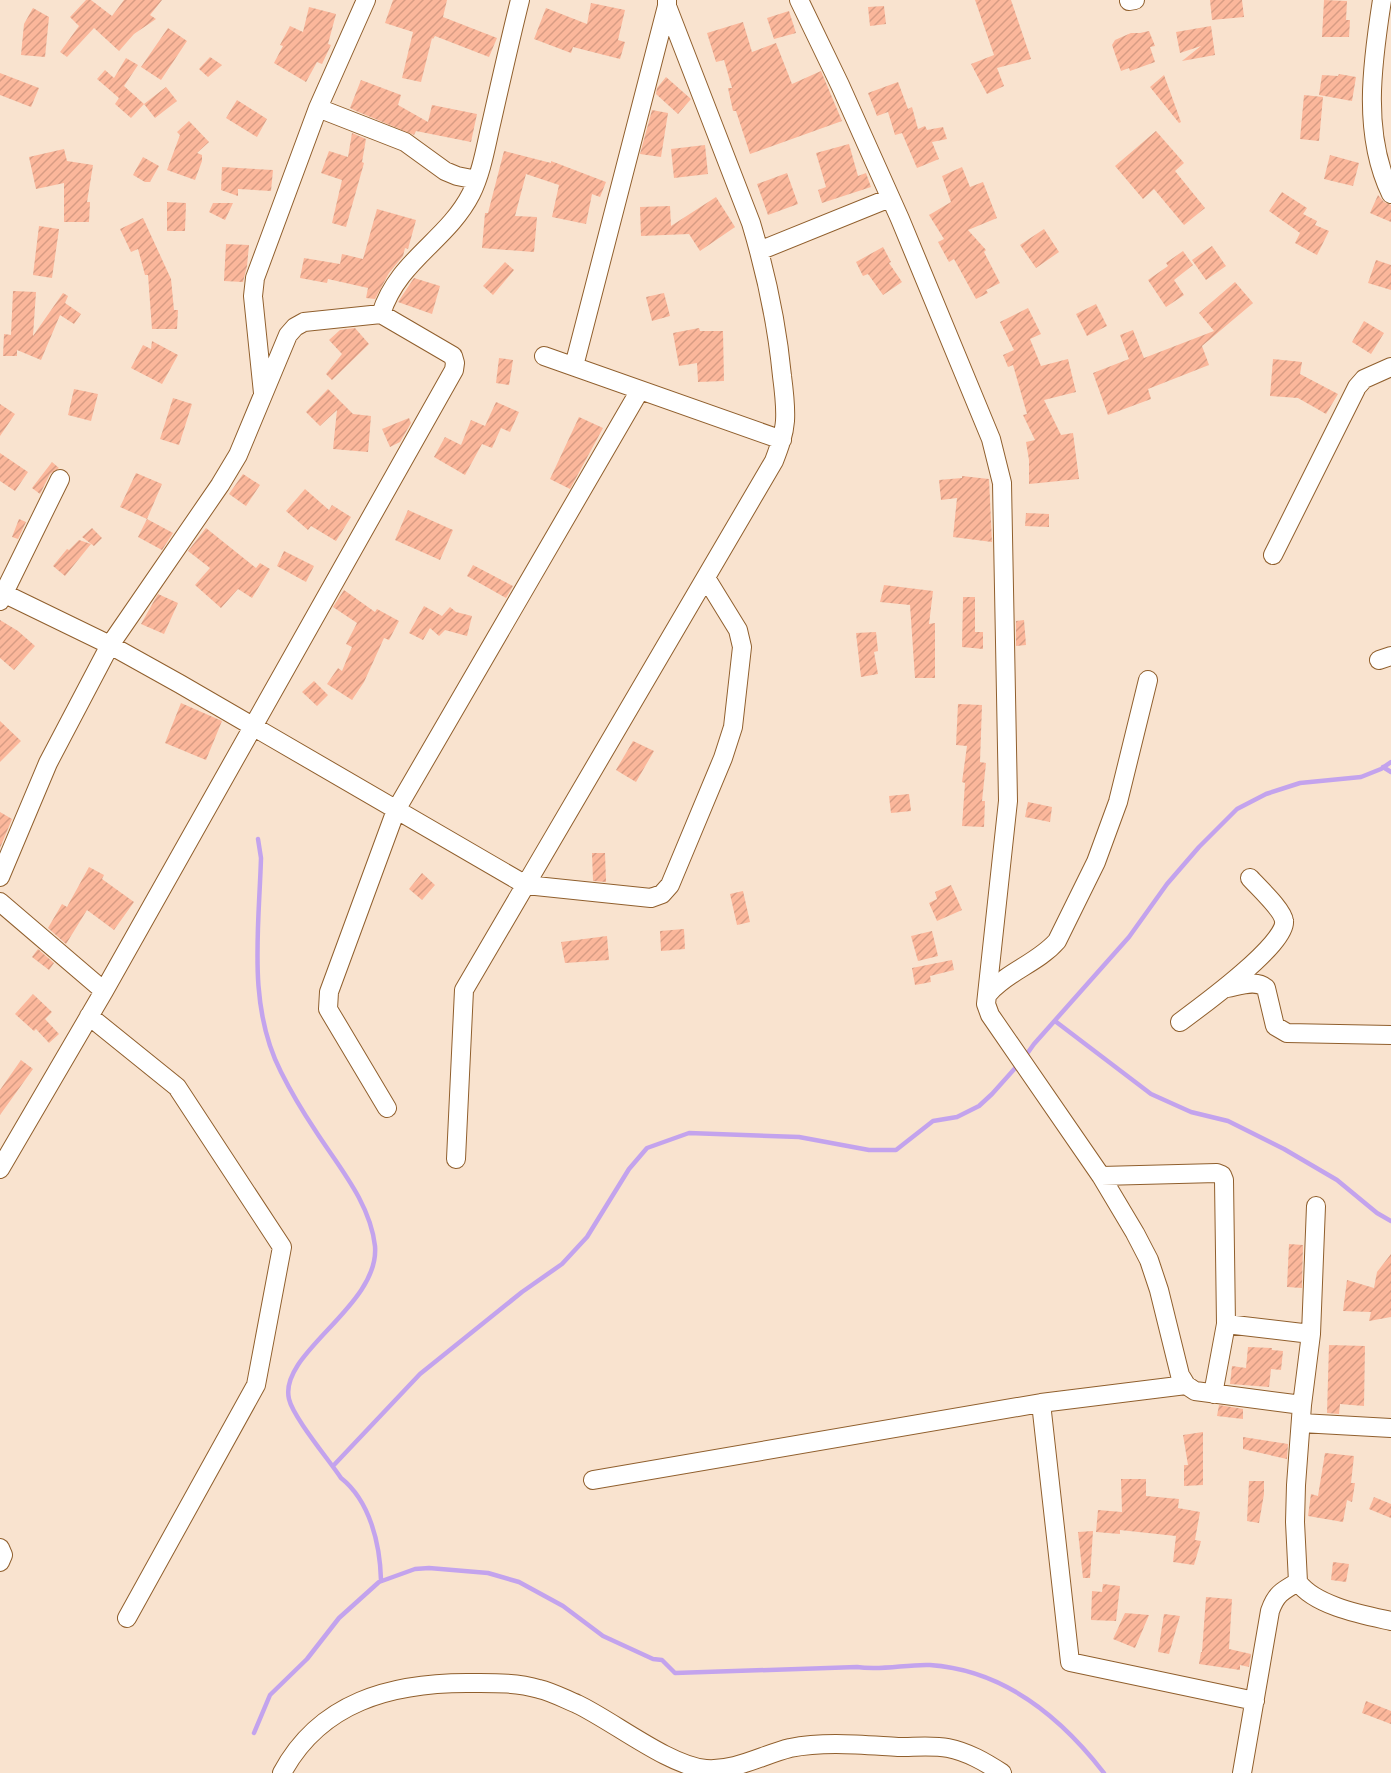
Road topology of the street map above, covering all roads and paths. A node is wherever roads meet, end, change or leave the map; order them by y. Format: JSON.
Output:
{"nodes":[{"id":1,"x":366,"y":0,"type":"edge"},
{"id":2,"x":520,"y":0,"type":"edge"},
{"id":3,"x":799,"y":0,"type":"edge"},
{"id":4,"x":667,"y":3,"type":"edge"},
{"id":5,"x":1385,"y":8,"type":"edge"},
{"id":6,"x":318,"y":108,"type":"junction"},
{"id":7,"x":477,"y":180,"type":"junction"},
{"id":8,"x":1391,"y":194,"type":"edge"},
{"id":9,"x":890,"y":198,"type":"junction"},
{"id":10,"x":759,"y":251,"type":"junction"},
{"id":11,"x":381,"y":314,"type":"junction"},
{"id":12,"x":544,"y":356,"type":"dead end"},
{"id":13,"x":574,"y":366,"type":"junction"},
{"id":14,"x":1391,"y":367,"type":"edge"},
{"id":15,"x":640,"y":390,"type":"junction"},
{"id":16,"x":263,"y":397,"type":"junction"},
{"id":17,"x":782,"y":440,"type":"junction"},
{"id":18,"x":60,"y":479,"type":"dead end"},
{"id":19,"x":1273,"y":555,"type":"dead end"},
{"id":20,"x":706,"y":578,"type":"junction"},
{"id":21,"x":2,"y":598,"type":"edge"},
{"id":22,"x":110,"y":645,"type":"junction"},
{"id":23,"x":1148,"y":680,"type":"dead end"},
{"id":24,"x":252,"y":727,"type":"junction"},
{"id":25,"x":396,"y":810,"type":"junction"},
{"id":26,"x":0,"y":877,"type":"edge"},
{"id":27,"x":1250,"y":878,"type":"dead end"},
{"id":28,"x":526,"y":885,"type":"junction"},
{"id":29,"x":0,"y":902,"type":"edge"},
{"id":30,"x":1227,"y":988,"type":"junction"},
{"id":31,"x":104,"y":991,"type":"junction"},
{"id":32,"x":989,"y":993,"type":"junction"},
{"id":33,"x":89,"y":1016,"type":"junction"},
{"id":34,"x":1180,"y":1022,"type":"dead end"},
{"id":35,"x":1391,"y":1035,"type":"edge"},
{"id":36,"x":387,"y":1108,"type":"dead end"},
{"id":37,"x":456,"y":1159,"type":"dead end"},
{"id":38,"x":0,"y":1169,"type":"edge"},
{"id":39,"x":1101,"y":1176,"type":"junction"},
{"id":40,"x":1316,"y":1206,"type":"dead end"},
{"id":41,"x":1226,"y":1324,"type":"junction"},
{"id":42,"x":1311,"y":1334,"type":"junction"},
{"id":43,"x":1186,"y":1385,"type":"junction"},
{"id":44,"x":1213,"y":1394,"type":"junction"},
{"id":45,"x":1041,"y":1402,"type":"junction"},
{"id":46,"x":1302,"y":1405,"type":"junction"},
{"id":47,"x":1301,"y":1424,"type":"junction"},
{"id":48,"x":1391,"y":1428,"type":"edge"},
{"id":49,"x":593,"y":1480,"type":"dead end"},
{"id":50,"x":0,"y":1548,"type":"edge"},
{"id":51,"x":0,"y":1562,"type":"edge"},
{"id":52,"x":1298,"y":1582,"type":"junction"},
{"id":53,"x":127,"y":1618,"type":"dead end"},
{"id":54,"x":1391,"y":1622,"type":"edge"},
{"id":55,"x":1255,"y":1701,"type":"junction"},
{"id":56,"x":282,"y":1773,"type":"edge"},
{"id":57,"x":1002,"y":1773,"type":"edge"},
{"id":58,"x":1242,"y":1773,"type":"edge"}],
"edges":[{"from":1,"to":6,"type":"street"},
{"from":2,"to":7,"type":"street"},
{"from":3,"to":9,"type":"street"},
{"from":4,"to":10,"type":"street"},
{"from":4,"to":13,"type":"street"},
{"from":5,"to":8,"type":"street"},
{"from":6,"to":7,"type":"street"},
{"from":6,"to":16,"type":"street"},
{"from":7,"to":11,"type":"street"},
{"from":9,"to":10,"type":"street"},
{"from":9,"to":32,"type":"street"},
{"from":10,"to":17,"type":"street"},
{"from":11,"to":16,"type":"street"},
{"from":11,"to":24,"type":"street"},
{"from":12,"to":13,"type":"street"},
{"from":13,"to":15,"type":"street"},
{"from":14,"to":19,"type":"street"},
{"from":15,"to":17,"type":"street"},
{"from":15,"to":25,"type":"street"},
{"from":16,"to":22,"type":"street"},
{"from":17,"to":20,"type":"street"},
{"from":18,"to":21,"type":"street"},
{"from":20,"to":28,"type":"street"},
{"from":20,"to":28,"type":"street"},
{"from":21,"to":22,"type":"street"},
{"from":22,"to":24,"type":"street"},
{"from":22,"to":26,"type":"street"},
{"from":23,"to":32,"type":"street"},
{"from":24,"to":25,"type":"street"},
{"from":24,"to":31,"type":"street"},
{"from":25,"to":28,"type":"street"},
{"from":25,"to":36,"type":"street"},
{"from":27,"to":30,"type":"street"},
{"from":28,"to":37,"type":"street"},
{"from":29,"to":31,"type":"street"},
{"from":30,"to":34,"type":"street"},
{"from":30,"to":35,"type":"street"},
{"from":31,"to":33,"type":"street"},
{"from":32,"to":39,"type":"street"},
{"from":33,"to":38,"type":"street"},
{"from":33,"to":53,"type":"street"},
{"from":39,"to":41,"type":"street"},
{"from":39,"to":43,"type":"street"},
{"from":40,"to":42,"type":"street"},
{"from":41,"to":42,"type":"street"},
{"from":41,"to":44,"type":"street"},
{"from":42,"to":46,"type":"street"},
{"from":43,"to":44,"type":"street"},
{"from":43,"to":45,"type":"street"},
{"from":44,"to":46,"type":"street"},
{"from":45,"to":49,"type":"street"},
{"from":45,"to":55,"type":"street"},
{"from":46,"to":47,"type":"street"},
{"from":47,"to":48,"type":"street"},
{"from":47,"to":52,"type":"street"},
{"from":50,"to":51,"type":"street"},
{"from":52,"to":54,"type":"street"},
{"from":52,"to":55,"type":"street"},
{"from":55,"to":58,"type":"street"},
{"from":56,"to":57,"type":"street"}]}
